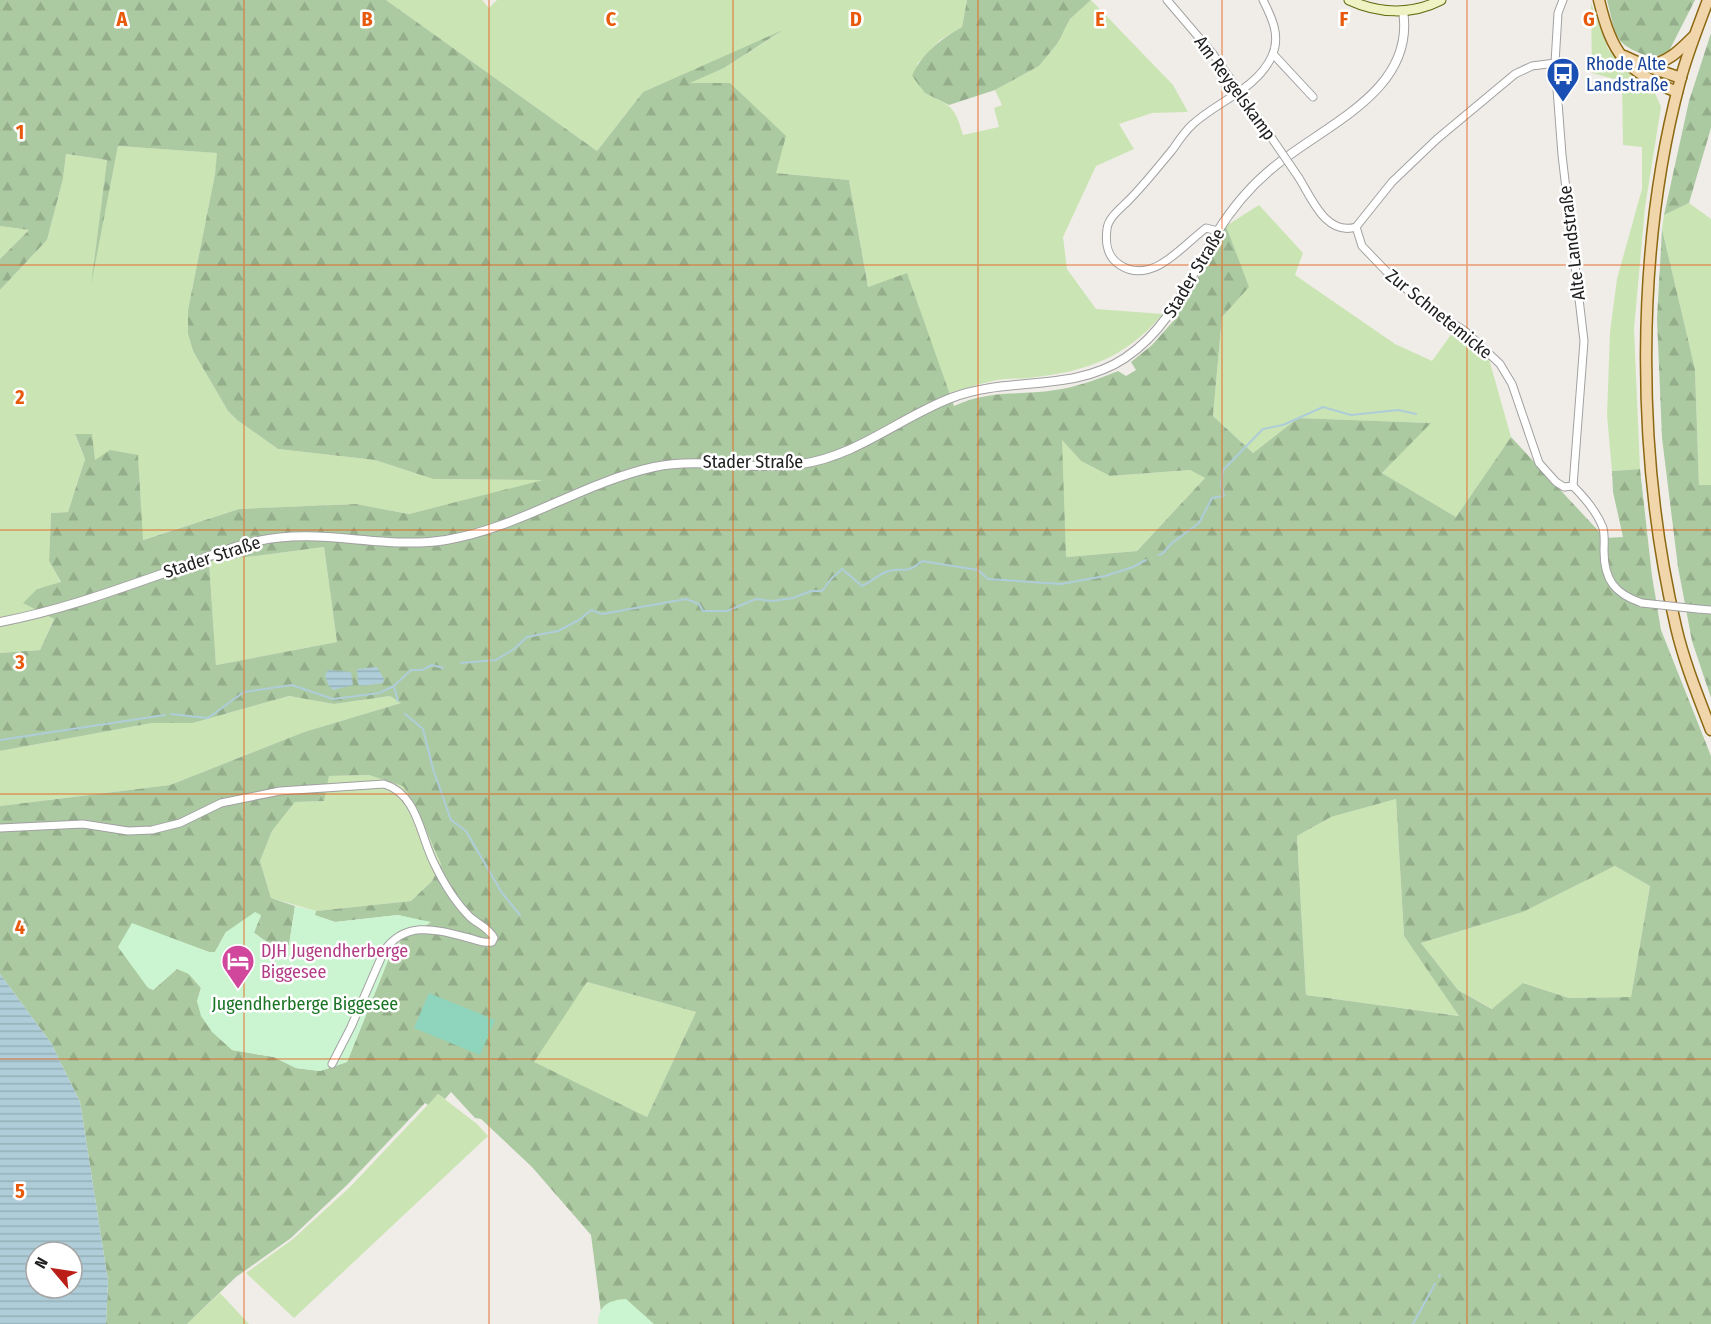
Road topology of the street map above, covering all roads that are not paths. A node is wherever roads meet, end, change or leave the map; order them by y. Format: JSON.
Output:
{"nodes":[{"id":1,"x":1167,"y":0,"type":"edge"},
{"id":2,"x":1263,"y":0,"type":"edge"},
{"id":3,"x":1349,"y":0,"type":"edge"},
{"id":4,"x":1441,"y":0,"type":"edge"},
{"id":5,"x":1563,"y":0,"type":"edge"},
{"id":6,"x":1599,"y":0,"type":"edge"},
{"id":7,"x":1708,"y":0,"type":"edge"},
{"id":8,"x":1403,"y":11,"type":"junction"},
{"id":9,"x":1695,"y":34,"type":"junction"},
{"id":10,"x":1618,"y":53,"type":"junction"},
{"id":11,"x":1273,"y":54,"type":"junction"},
{"id":12,"x":1555,"y":63,"type":"junction"},
{"id":13,"x":1646,"y":66,"type":"junction"},
{"id":14,"x":1681,"y":78,"type":"junction"},
{"id":15,"x":1240,"y":92,"type":"junction"},
{"id":16,"x":1677,"y":92,"type":"junction"},
{"id":17,"x":1313,"y":97,"type":"dead end"},
{"id":18,"x":1356,"y":227,"type":"junction"},
{"id":19,"x":1218,"y":231,"type":"junction"},
{"id":20,"x":1573,"y":486,"type":"junction"},
{"id":21,"x":1711,"y":610,"type":"edge"},
{"id":22,"x":0,"y":622,"type":"edge"},
{"id":23,"x":1711,"y":730,"type":"edge"},
{"id":24,"x":0,"y":828,"type":"edge"},
{"id":25,"x":332,"y":1064,"type":"dead end"}],
"edges":[{"from":1,"to":15,"type":"street","name":"Am Reygelskamp"},
{"from":2,"to":11,"type":"street"},
{"from":3,"to":8,"type":"main road"},
{"from":4,"to":8,"type":"main road"},
{"from":5,"to":12,"type":"street","name":"Alte Landstraße"},
{"from":6,"to":10,"type":"main road"},
{"from":7,"to":9,"type":"main road"},
{"from":8,"to":19,"type":"street","name":"Stader Straße"},
{"from":9,"to":13,"type":"main road"},
{"from":9,"to":14,"type":"main road"},
{"from":10,"to":13,"type":"main road"},
{"from":10,"to":16,"type":"main road"},
{"from":11,"to":15,"type":"street"},
{"from":11,"to":17,"type":"street"},
{"from":12,"to":18,"type":"street"},
{"from":12,"to":20,"type":"street","name":"Alte Landstraße"},
{"from":13,"to":14,"type":"main road"},
{"from":14,"to":16,"type":"main road"},
{"from":15,"to":18,"type":"street","name":"Am Reygelskamp","bridge":true},
{"from":15,"to":19,"type":"street"},
{"from":16,"to":23,"type":"main road"},
{"from":18,"to":20,"type":"street","name":"Zur Schnetemicke"},
{"from":19,"to":22,"type":"street","name":"Stader Straße"},
{"from":20,"to":21,"type":"street","bridge":true},
{"from":24,"to":25,"type":"street"}]}
